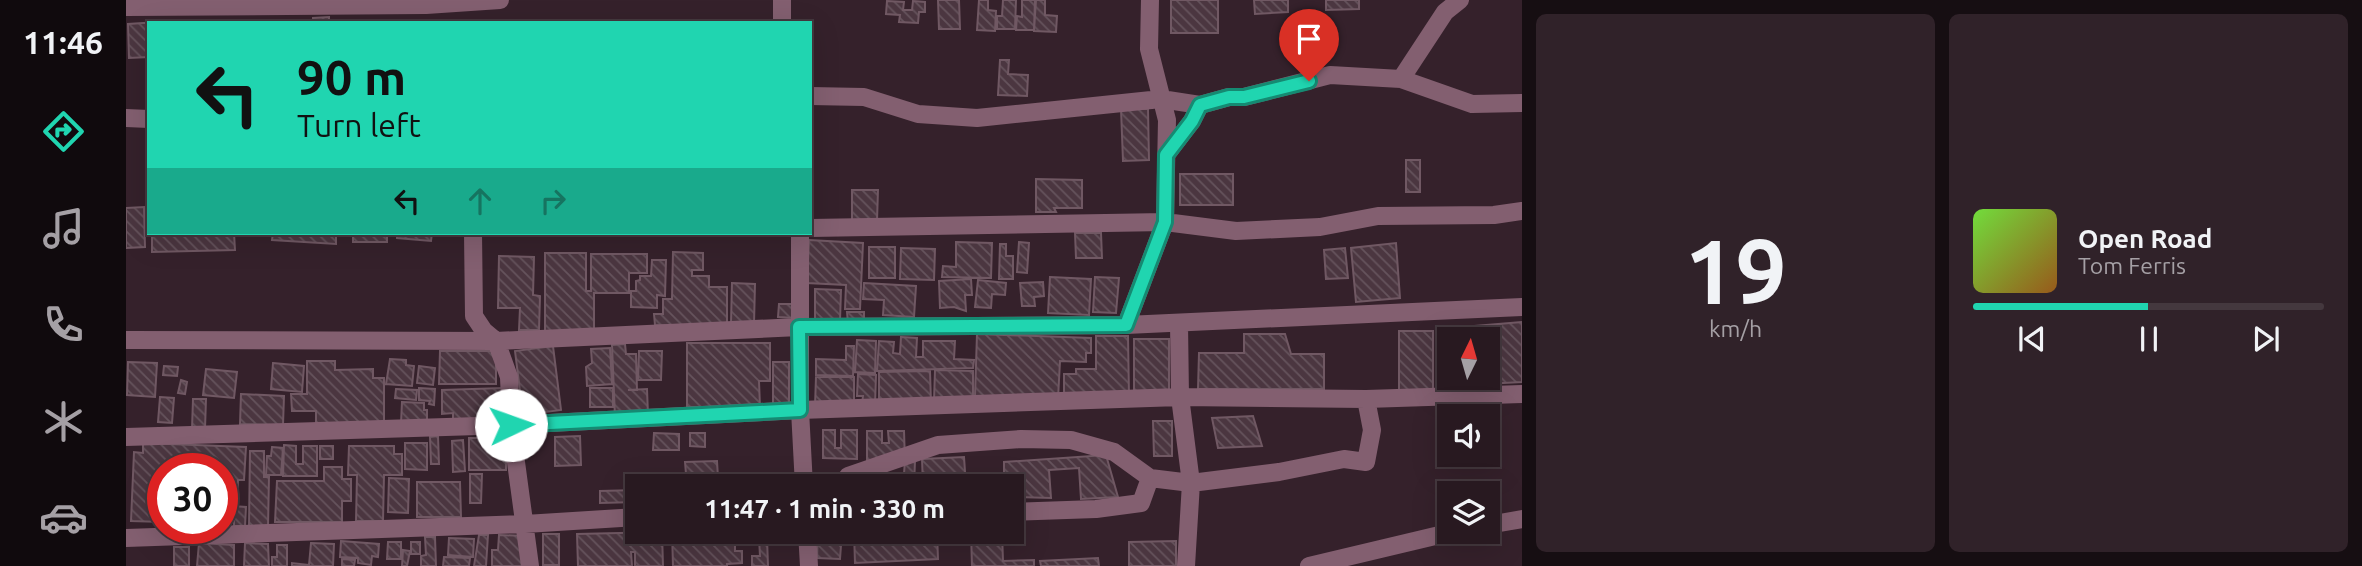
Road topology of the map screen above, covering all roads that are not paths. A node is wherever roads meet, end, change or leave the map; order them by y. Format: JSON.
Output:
{"nodes":[{"id":1,"x":500,"y":0,"type":"edge"},
{"id":2,"x":782,"y":0,"type":"edge"},
{"id":3,"x":1150,"y":0,"type":"edge"},
{"id":4,"x":1460,"y":0,"type":"edge"},
{"id":5,"x":126,"y":7,"type":"edge"},
{"id":6,"x":425,"y":9,"type":"edge"},
{"id":7,"x":782,"y":21,"type":"edge"},
{"id":8,"x":1401,"y":79,"type":"junction"},
{"id":9,"x":812,"y":96,"type":"edge"},
{"id":10,"x":1161,"y":99,"type":"junction"},
{"id":11,"x":1522,"y":103,"type":"edge"},
{"id":12,"x":1200,"y":105,"type":"junction"},
{"id":13,"x":126,"y":118,"type":"edge"},
{"id":14,"x":147,"y":119,"type":"edge"},
{"id":15,"x":1166,"y":155,"type":"junction"},
{"id":16,"x":1522,"y":211,"type":"edge"},
{"id":17,"x":1165,"y":222,"type":"junction"},
{"id":18,"x":812,"y":228,"type":"edge"},
{"id":19,"x":473,"y":235,"type":"edge"},
{"id":20,"x":800,"y":235,"type":"edge"},
{"id":21,"x":1522,"y":307,"type":"edge"},
{"id":22,"x":1179,"y":323,"type":"junction"},
{"id":23,"x":1126,"y":325,"type":"junction"},
{"id":24,"x":799,"y":327,"type":"junction"},
{"id":25,"x":126,"y":340,"type":"edge"},
{"id":26,"x":496,"y":341,"type":"junction"},
{"id":27,"x":1522,"y":394,"type":"edge"},
{"id":28,"x":1180,"y":397,"type":"junction"},
{"id":29,"x":1366,"y":398,"type":"junction"},
{"id":30,"x":800,"y":410,"type":"junction"},
{"id":31,"x":511,"y":425,"type":"junction"},
{"id":32,"x":126,"y":436,"type":"edge"},
{"id":33,"x":803,"y":474,"type":"edge"},
{"id":34,"x":854,"y":474,"type":"edge"},
{"id":35,"x":1150,"y":478,"type":"junction"},
{"id":36,"x":1191,"y":483,"type":"junction"},
{"id":37,"x":1024,"y":512,"type":"edge"},
{"id":38,"x":625,"y":518,"type":"edge"},
{"id":39,"x":1522,"y":519,"type":"edge"},
{"id":40,"x":1500,"y":523,"type":"edge"},
{"id":41,"x":525,"y":524,"type":"junction"},
{"id":42,"x":1437,"y":536,"type":"edge"},
{"id":43,"x":126,"y":538,"type":"edge"},
{"id":44,"x":808,"y":544,"type":"edge"},
{"id":45,"x":530,"y":566,"type":"edge"},
{"id":46,"x":809,"y":566,"type":"edge"},
{"id":47,"x":1186,"y":566,"type":"edge"},
{"id":48,"x":1309,"y":566,"type":"edge"}],
"edges":[{"from":1,"to":6,"type":"street"},
{"from":2,"to":7,"type":"street"},
{"from":3,"to":10,"type":"street"},
{"from":4,"to":8,"type":"street"},
{"from":5,"to":6,"type":"street"},
{"from":8,"to":11,"type":"street"},
{"from":8,"to":12,"type":"street"},
{"from":9,"to":10,"type":"street"},
{"from":10,"to":12,"type":"street"},
{"from":10,"to":15,"type":"street"},
{"from":12,"to":15,"type":"street"},
{"from":13,"to":14,"type":"street"},
{"from":15,"to":17,"type":"street"},
{"from":16,"to":17,"type":"street"},
{"from":17,"to":18,"type":"street"},
{"from":17,"to":23,"type":"street"},
{"from":19,"to":26,"type":"street"},
{"from":20,"to":24,"type":"street"},
{"from":21,"to":22,"type":"street"},
{"from":22,"to":23,"type":"street"},
{"from":22,"to":28,"type":"street"},
{"from":23,"to":24,"type":"street"},
{"from":24,"to":26,"type":"street"},
{"from":24,"to":30,"type":"street"},
{"from":25,"to":26,"type":"street"},
{"from":26,"to":31,"type":"street"},
{"from":27,"to":29,"type":"street"},
{"from":28,"to":29,"type":"street"},
{"from":28,"to":30,"type":"street"},
{"from":28,"to":36,"type":"street"},
{"from":29,"to":36,"type":"street"},
{"from":30,"to":31,"type":"street"},
{"from":30,"to":33,"type":"street"},
{"from":31,"to":32,"type":"street"},
{"from":31,"to":41,"type":"street"},
{"from":34,"to":35,"type":"street"},
{"from":35,"to":36,"type":"street"},
{"from":35,"to":37,"type":"street"},
{"from":36,"to":47,"type":"street"},
{"from":38,"to":41,"type":"street"},
{"from":39,"to":40,"type":"street"},
{"from":41,"to":43,"type":"street"},
{"from":41,"to":45,"type":"street"},
{"from":42,"to":48,"type":"street"},
{"from":44,"to":46,"type":"street"}]}
